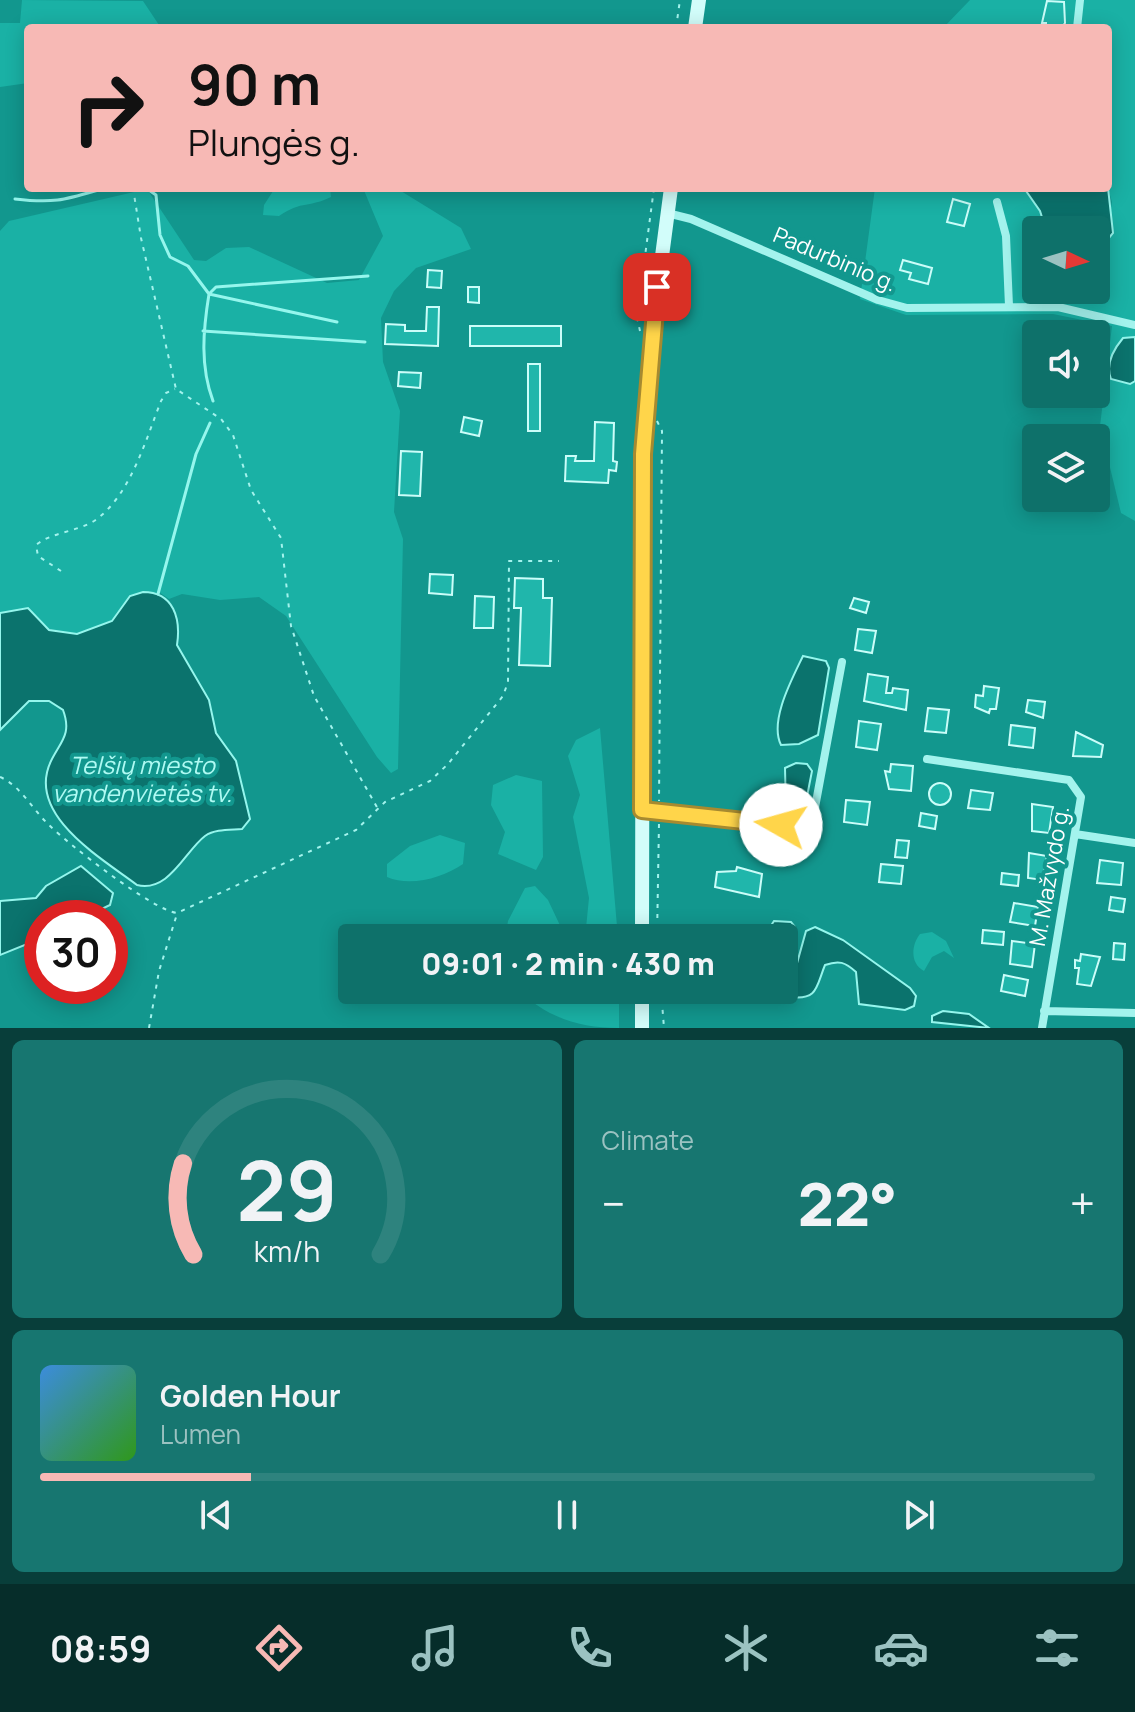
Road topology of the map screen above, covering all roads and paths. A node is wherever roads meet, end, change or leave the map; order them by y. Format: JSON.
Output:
{"nodes":[{"id":1,"x":680,"y":0,"type":"edge"},
{"id":2,"x":699,"y":0,"type":"edge"},
{"id":3,"x":1080,"y":0,"type":"edge"},
{"id":4,"x":677,"y":24,"type":"edge"},
{"id":5,"x":696,"y":24,"type":"edge"},
{"id":6,"x":1077,"y":24,"type":"edge"},
{"id":7,"x":134,"y":192,"type":"edge"},
{"id":8,"x":670,"y":192,"type":"edge"},
{"id":9,"x":997,"y":202,"type":"dead end"},
{"id":10,"x":667,"y":213,"type":"junction"},
{"id":11,"x":1009,"y":306,"type":"junction"},
{"id":12,"x":1135,"y":325,"type":"edge"},
{"id":13,"x":176,"y":389,"type":"junction"},
{"id":14,"x":559,"y":561,"type":"dead end"},
{"id":15,"x":61,"y":571,"type":"dead end"},
{"id":16,"x":842,"y":662,"type":"dead end"},
{"id":17,"x":927,"y":759,"type":"dead end"},
{"id":18,"x":0,"y":777,"type":"edge"},
{"id":19,"x":378,"y":810,"type":"junction"},
{"id":20,"x":642,"y":810,"type":"junction"},
{"id":21,"x":1075,"y":834,"type":"junction"},
{"id":22,"x":1135,"y":843,"type":"edge"},
{"id":23,"x":177,"y":913,"type":"junction"},
{"id":24,"x":642,"y":924,"type":"edge"},
{"id":25,"x":642,"y":1004,"type":"edge"},
{"id":26,"x":662,"y":1004,"type":"edge"},
{"id":27,"x":1044,"y":1011,"type":"junction"},
{"id":28,"x":1135,"y":1013,"type":"edge"},
{"id":29,"x":149,"y":1028,"type":"edge"},
{"id":30,"x":642,"y":1028,"type":"edge"},
{"id":31,"x":664,"y":1028,"type":"edge"},
{"id":32,"x":1042,"y":1028,"type":"edge"}],
"edges":[{"from":1,"to":4,"type":"path"},
{"from":2,"to":5,"type":"main road"},
{"from":3,"to":6,"type":"street"},
{"from":7,"to":13,"type":"path"},
{"from":8,"to":10,"type":"main road"},
{"from":9,"to":11,"type":"street"},
{"from":10,"to":11,"type":"street","name":"Padurbinio g."},
{"from":10,"to":20,"type":"main road"},
{"from":11,"to":12,"type":"street","name":"Padurbinio g."},
{"from":13,"to":15,"type":"path"},
{"from":13,"to":19,"type":"path"},
{"from":14,"to":19,"type":"path"},
{"from":16,"to":20,"type":"street"},
{"from":17,"to":21,"type":"street","name":"M. Mažvydo g."},
{"from":18,"to":23,"type":"path"},
{"from":19,"to":23,"type":"path"},
{"from":20,"to":24,"type":"main road"},
{"from":21,"to":22,"type":"street"},
{"from":21,"to":27,"type":"street","name":"M. Mažvydo g."},
{"from":23,"to":29,"type":"path"},
{"from":25,"to":30,"type":"main road"},
{"from":26,"to":31,"type":"path"},
{"from":27,"to":28,"type":"street"},
{"from":27,"to":32,"type":"street","name":"M. Mažvydo g."}]}
